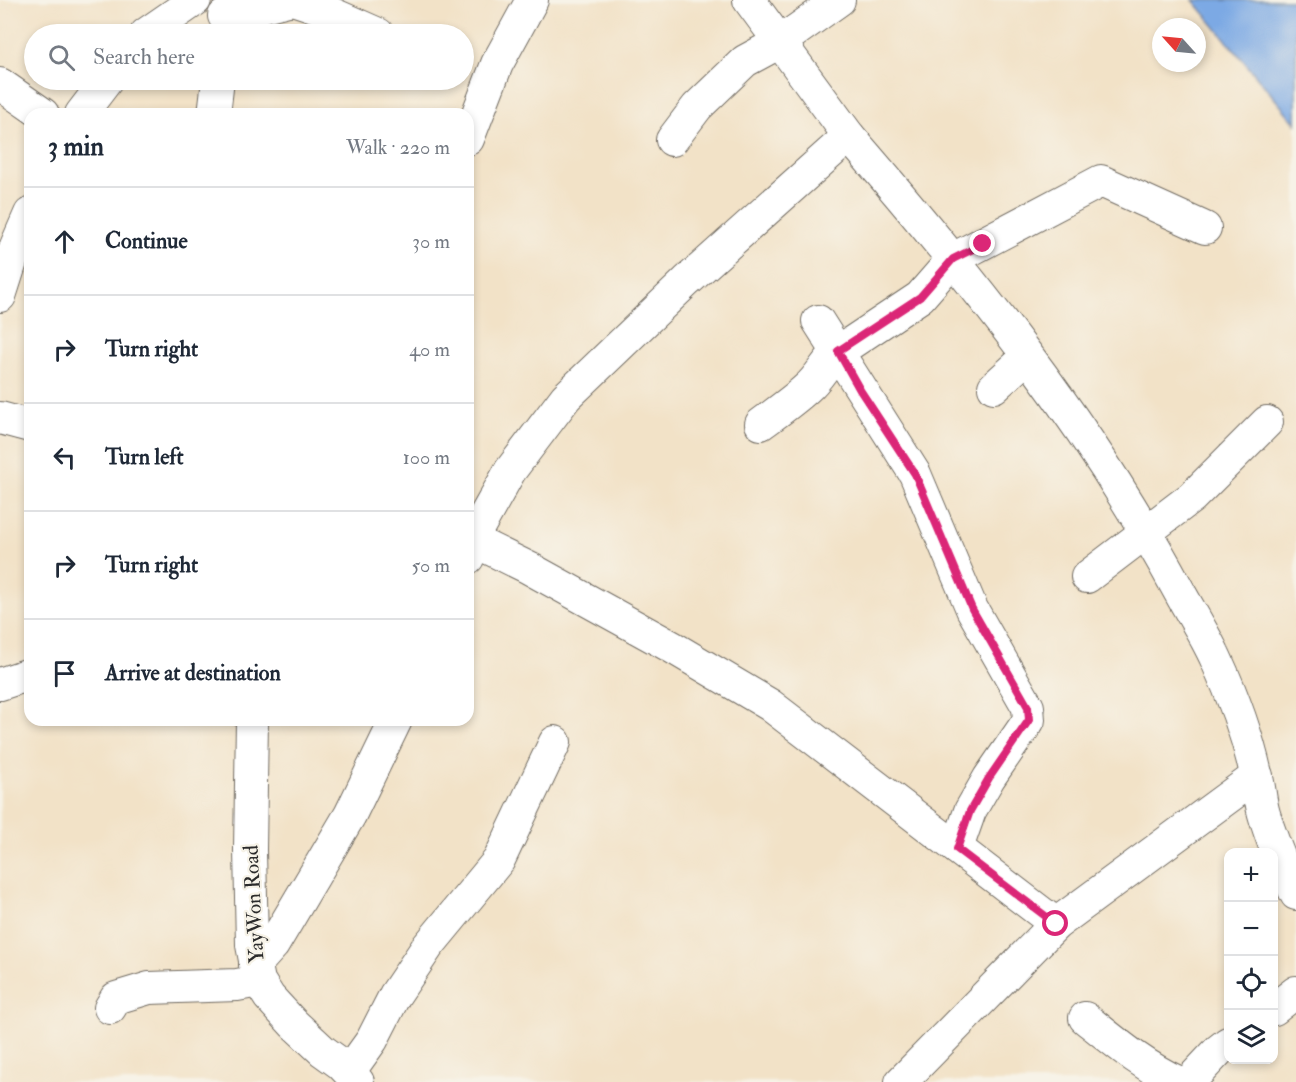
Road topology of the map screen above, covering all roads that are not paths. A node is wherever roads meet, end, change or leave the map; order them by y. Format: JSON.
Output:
{"nodes":[{"id":1,"x":195,"y":0,"type":"edge"},
{"id":2,"x":288,"y":0,"type":"edge"},
{"id":3,"x":296,"y":0,"type":"edge"},
{"id":4,"x":532,"y":0,"type":"edge"},
{"id":5,"x":749,"y":0,"type":"edge"},
{"id":6,"x":839,"y":0,"type":"edge"},
{"id":7,"x":224,"y":17,"type":"edge"},
{"id":8,"x":160,"y":24,"type":"edge"},
{"id":9,"x":355,"y":24,"type":"edge"},
{"id":10,"x":780,"y":42,"type":"junction"},
{"id":11,"x":476,"y":79,"type":"edge"},
{"id":12,"x":0,"y":84,"type":"edge"},
{"id":13,"x":99,"y":90,"type":"edge"},
{"id":14,"x":217,"y":90,"type":"edge"},
{"id":15,"x":34,"y":108,"type":"edge"},
{"id":16,"x":86,"y":108,"type":"edge"},
{"id":17,"x":215,"y":108,"type":"edge"},
{"id":18,"x":472,"y":108,"type":"edge"},
{"id":19,"x":849,"y":136,"type":"junction"},
{"id":20,"x":672,"y":140,"type":"dead end"},
{"id":21,"x":24,"y":228,"type":"edge"},
{"id":22,"x":1205,"y":228,"type":"dead end"},
{"id":23,"x":953,"y":259,"type":"junction"},
{"id":24,"x":0,"y":296,"type":"edge"},
{"id":25,"x":818,"y":321,"type":"dead end"},
{"id":26,"x":838,"y":351,"type":"junction"},
{"id":27,"x":1027,"y":357,"type":"junction"},
{"id":28,"x":994,"y":387,"type":"dead end"},
{"id":29,"x":0,"y":418,"type":"edge"},
{"id":30,"x":1267,"y":422,"type":"dead end"},
{"id":31,"x":24,"y":424,"type":"edge"},
{"id":32,"x":762,"y":424,"type":"dead end"},
{"id":33,"x":1148,"y":532,"type":"junction"},
{"id":34,"x":474,"y":537,"type":"edge"},
{"id":35,"x":474,"y":548,"type":"edge"},
{"id":36,"x":1087,"y":577,"type":"dead end"},
{"id":37,"x":24,"y":676,"type":"edge"},
{"id":38,"x":0,"y":684,"type":"edge"},
{"id":39,"x":252,"y":726,"type":"edge"},
{"id":40,"x":393,"y":726,"type":"edge"},
{"id":41,"x":555,"y":742,"type":"dead end"},
{"id":42,"x":1257,"y":776,"type":"junction"},
{"id":43,"x":957,"y":849,"type":"junction"},
{"id":44,"x":1296,"y":894,"type":"edge"},
{"id":45,"x":1056,"y":924,"type":"junction"},
{"id":46,"x":257,"y":973,"type":"junction"},
{"id":47,"x":1296,"y":992,"type":"edge"},
{"id":48,"x":1278,"y":1006,"type":"edge"},
{"id":49,"x":110,"y":1008,"type":"dead end"},
{"id":50,"x":1085,"y":1018,"type":"dead end"},
{"id":51,"x":1224,"y":1046,"type":"edge"},
{"id":52,"x":354,"y":1077,"type":"edge"},
{"id":53,"x":901,"y":1082,"type":"edge"},
{"id":54,"x":1179,"y":1082,"type":"edge"},
{"id":55,"x":1189,"y":1082,"type":"edge"}],
"edges":[{"from":1,"to":8,"type":"street"},
{"from":2,"to":7,"type":"street"},
{"from":3,"to":9,"type":"street"},
{"from":4,"to":11,"type":"street"},
{"from":5,"to":10,"type":"street"},
{"from":6,"to":10,"type":"street"},
{"from":10,"to":19,"type":"street"},
{"from":10,"to":20,"type":"street"},
{"from":11,"to":18,"type":"street"},
{"from":12,"to":15,"type":"street"},
{"from":13,"to":16,"type":"street"},
{"from":14,"to":17,"type":"street"},
{"from":19,"to":23,"type":"street"},
{"from":19,"to":34,"type":"street"},
{"from":21,"to":24,"type":"street"},
{"from":22,"to":23,"type":"street"},
{"from":23,"to":26,"type":"street"},
{"from":23,"to":27,"type":"street"},
{"from":25,"to":26,"type":"street"},
{"from":26,"to":32,"type":"street"},
{"from":26,"to":43,"type":"street"},
{"from":27,"to":28,"type":"street"},
{"from":27,"to":33,"type":"street"},
{"from":29,"to":31,"type":"street"},
{"from":30,"to":33,"type":"street"},
{"from":33,"to":36,"type":"street"},
{"from":33,"to":42,"type":"street"},
{"from":35,"to":43,"type":"street"},
{"from":37,"to":38,"type":"street"},
{"from":39,"to":46,"type":"street","name":"YayWon Road"},
{"from":40,"to":46,"type":"street"},
{"from":41,"to":52,"type":"street"},
{"from":42,"to":44,"type":"street"},
{"from":42,"to":45,"type":"street"},
{"from":43,"to":45,"type":"street"},
{"from":45,"to":53,"type":"street"},
{"from":46,"to":49,"type":"street"},
{"from":46,"to":52,"type":"street","name":"YayWon Road"},
{"from":47,"to":48,"type":"street"},
{"from":50,"to":54,"type":"street"},
{"from":51,"to":55,"type":"street"}]}
